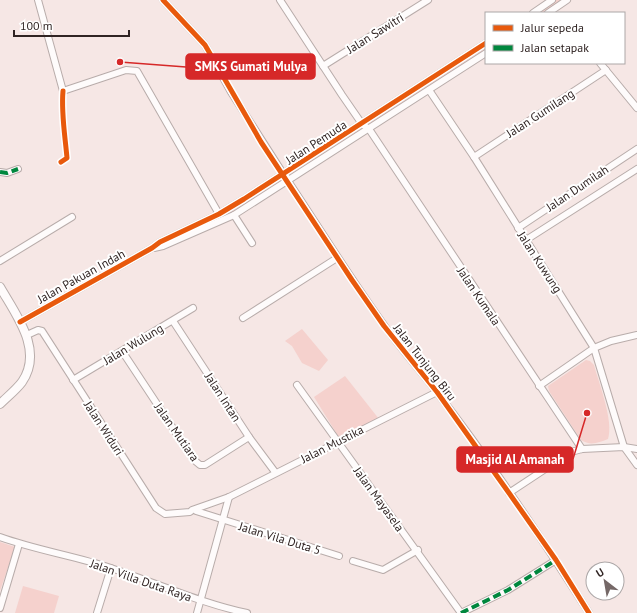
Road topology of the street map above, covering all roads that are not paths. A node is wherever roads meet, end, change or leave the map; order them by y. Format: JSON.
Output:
{"nodes":[{"id":1,"x":38,"y":0,"type":"edge"},
{"id":2,"x":163,"y":0,"type":"edge"},
{"id":3,"x":280,"y":0,"type":"edge"},
{"id":4,"x":428,"y":0,"type":"edge"},
{"id":5,"x":552,"y":0,"type":"edge"},
{"id":6,"x":567,"y":0,"type":"edge"},
{"id":7,"x":544,"y":2,"type":"edge"},
{"id":8,"x":534,"y":12,"type":"edge"},
{"id":9,"x":550,"y":12,"type":"edge"},
{"id":10,"x":485,"y":45,"type":"edge"},
{"id":11,"x":485,"y":54,"type":"edge"},
{"id":12,"x":601,"y":64,"type":"edge"},
{"id":13,"x":323,"y":66,"type":"junction"},
{"id":14,"x":606,"y":70,"type":"junction"},
{"id":15,"x":429,"y":90,"type":"junction"},
{"id":16,"x":637,"y":108,"type":"edge"},
{"id":17,"x":362,"y":124,"type":"junction"},
{"id":18,"x":369,"y":129,"type":"junction"},
{"id":19,"x":637,"y":148,"type":"edge"},
{"id":20,"x":474,"y":157,"type":"junction"},
{"id":21,"x":18,"y":169,"type":"dead end"},
{"id":22,"x":637,"y":169,"type":"edge"},
{"id":23,"x":0,"y":172,"type":"edge"},
{"id":24,"x":286,"y":178,"type":"junction"},
{"id":25,"x":219,"y":214,"type":"junction"},
{"id":26,"x":234,"y":215,"type":"junction"},
{"id":27,"x":72,"y":217,"type":"dead end"},
{"id":28,"x":518,"y":228,"type":"junction"},
{"id":29,"x":526,"y":240,"type":"junction"},
{"id":30,"x":252,"y":243,"type":"dead end"},
{"id":31,"x":152,"y":248,"type":"junction"},
{"id":32,"x":337,"y":258,"type":"junction"},
{"id":33,"x":0,"y":261,"type":"edge"},
{"id":34,"x":0,"y":287,"type":"edge"},
{"id":35,"x":193,"y":308,"type":"dead end"},
{"id":36,"x":243,"y":318,"type":"dead end"},
{"id":37,"x":173,"y":320,"type":"junction"},
{"id":38,"x":20,"y":322,"type":"junction"},
{"id":39,"x":637,"y":335,"type":"edge"},
{"id":40,"x":27,"y":336,"type":"junction"},
{"id":41,"x":594,"y":348,"type":"junction"},
{"id":42,"x":122,"y":351,"type":"junction"},
{"id":43,"x":73,"y":380,"type":"junction"},
{"id":44,"x":297,"y":385,"type":"dead end"},
{"id":45,"x":539,"y":386,"type":"junction"},
{"id":46,"x":436,"y":392,"type":"junction"},
{"id":47,"x":0,"y":404,"type":"edge"},
{"id":48,"x":249,"y":437,"type":"junction"},
{"id":49,"x":338,"y":441,"type":"junction"},
{"id":50,"x":624,"y":447,"type":"junction"},
{"id":51,"x":582,"y":449,"type":"junction"},
{"id":52,"x":637,"y":449,"type":"edge"},
{"id":53,"x":637,"y":465,"type":"edge"},
{"id":54,"x":275,"y":472,"type":"dead end"},
{"id":55,"x":509,"y":493,"type":"junction"},
{"id":56,"x":229,"y":497,"type":"junction"},
{"id":57,"x":193,"y":512,"type":"junction"},
{"id":58,"x":222,"y":520,"type":"junction"},
{"id":59,"x":0,"y":537,"type":"edge"},
{"id":60,"x":19,"y":544,"type":"junction"},
{"id":61,"x":418,"y":550,"type":"junction"},
{"id":62,"x":339,"y":556,"type":"dead end"},
{"id":63,"x":556,"y":560,"type":"junction"},
{"id":64,"x":354,"y":561,"type":"dead end"},
{"id":65,"x":111,"y":568,"type":"junction"},
{"id":66,"x":200,"y":602,"type":"junction"},
{"id":67,"x":0,"y":608,"type":"edge"},
{"id":68,"x":97,"y":613,"type":"edge"},
{"id":69,"x":197,"y":613,"type":"edge"},
{"id":70,"x":247,"y":613,"type":"edge"},
{"id":71,"x":461,"y":613,"type":"edge"},
{"id":72,"x":589,"y":613,"type":"edge"}],
"edges":[{"from":1,"to":25,"type":"street"},
{"from":2,"to":24,"type":"street","name":"Jalan Tunjung Biru"},
{"from":3,"to":13,"type":"street"},
{"from":4,"to":13,"type":"street","name":"Jalan Sawitri"},
{"from":5,"to":7,"type":"street"},
{"from":6,"to":9,"type":"street"},
{"from":7,"to":8,"type":"street"},
{"from":7,"to":9,"type":"street"},
{"from":10,"to":17,"type":"street","name":"Jalan Pemuda"},
{"from":11,"to":15,"type":"street","name":"Jalan Pemuda"},
{"from":12,"to":14,"type":"street"},
{"from":13,"to":17,"type":"street"},
{"from":14,"to":16,"type":"street"},
{"from":14,"to":20,"type":"street","name":"Jalan Gumilang"},
{"from":15,"to":18,"type":"street","name":"Jalan Pemuda"},
{"from":15,"to":20,"type":"street","name":"Jalan Kuwung"},
{"from":17,"to":18,"type":"street"},
{"from":17,"to":24,"type":"street","name":"Jalan Pemuda"},
{"from":18,"to":24,"type":"street","name":"Jalan Pemuda"},
{"from":18,"to":45,"type":"street","name":"Jalan Kumala"},
{"from":19,"to":28,"type":"street","name":"Jalan Dumilah"},
{"from":20,"to":28,"type":"street","name":"Jalan Kuwung"},
{"from":21,"to":23,"type":"street"},
{"from":22,"to":29,"type":"street","name":"Jalan Dumilah"},
{"from":24,"to":25,"type":"street","name":"Jalan Pemuda"},
{"from":24,"to":26,"type":"street","name":"Jalan Pemuda"},
{"from":24,"to":32,"type":"street","name":"Jalan Tunjung Biru"},
{"from":25,"to":31,"type":"street","name":"Jalan Pemuda"},
{"from":26,"to":30,"type":"street"},
{"from":26,"to":31,"type":"street","name":"Jalan Pemuda"},
{"from":27,"to":33,"type":"street"},
{"from":28,"to":29,"type":"street","name":"Jalan Kuwung"},
{"from":29,"to":41,"type":"street","name":"Jalan Kuwung"},
{"from":31,"to":38,"type":"street","name":"Jalan Pakuan Indah"},
{"from":32,"to":36,"type":"street"},
{"from":32,"to":46,"type":"street","name":"Jalan Tunjung Biru"},
{"from":34,"to":38,"type":"street"},
{"from":35,"to":37,"type":"street","name":"Jalan Wulung"},
{"from":37,"to":42,"type":"street","name":"Jalan Wulung"},
{"from":37,"to":48,"type":"street","name":"Jalan Intan"},
{"from":38,"to":40,"type":"street"},
{"from":39,"to":41,"type":"street"},
{"from":40,"to":43,"type":"street","name":"Jalan Widuri"},
{"from":40,"to":47,"type":"street"},
{"from":41,"to":45,"type":"street"},
{"from":41,"to":50,"type":"street","name":"Jalan Kuwung"},
{"from":42,"to":43,"type":"street","name":"Jalan Wulung"},
{"from":42,"to":48,"type":"street","name":"Jalan Mutiara"},
{"from":43,"to":57,"type":"street","name":"Jalan Widuri"},
{"from":44,"to":49,"type":"street","name":"Jalan Mayasela"},
{"from":45,"to":51,"type":"street","name":"Jalan Kumala"},
{"from":46,"to":49,"type":"street","name":"Jalan Mustika"},
{"from":46,"to":55,"type":"street","name":"Jalan Tunjung Biru"},
{"from":48,"to":54,"type":"street","name":"Jalan Intan"},
{"from":49,"to":56,"type":"street","name":"Jalan Mustika"},
{"from":49,"to":61,"type":"street","name":"Jalan Mayasela"},
{"from":50,"to":51,"type":"street"},
{"from":50,"to":52,"type":"street"},
{"from":50,"to":53,"type":"street","name":"Jalan Kuwung"},
{"from":51,"to":55,"type":"street"},
{"from":55,"to":63,"type":"street","name":"Jalan Tunjung Biru"},
{"from":56,"to":57,"type":"street","name":"Jalan Mustika"},
{"from":56,"to":58,"type":"street","name":"Jalan Villa Duta Raya"},
{"from":57,"to":58,"type":"street","name":"Jalan Vila Duta 5"},
{"from":58,"to":62,"type":"street","name":"Jalan Vila Duta 5"},
{"from":58,"to":66,"type":"street","name":"Jalan Villa Duta Raya"},
{"from":59,"to":60,"type":"street","name":"Jalan Villa Duta Raya"},
{"from":60,"to":65,"type":"street","name":"Jalan Villa Duta Raya"},
{"from":60,"to":67,"type":"street"},
{"from":61,"to":64,"type":"street"},
{"from":61,"to":71,"type":"street","name":"Jalan Mayasela"},
{"from":63,"to":71,"type":"street"},
{"from":63,"to":72,"type":"street","name":"Jalan Tunjung Biru"},
{"from":65,"to":66,"type":"street","name":"Jalan Villa Duta Raya"},
{"from":65,"to":68,"type":"street"},
{"from":66,"to":69,"type":"street"},
{"from":66,"to":70,"type":"street"}]}
